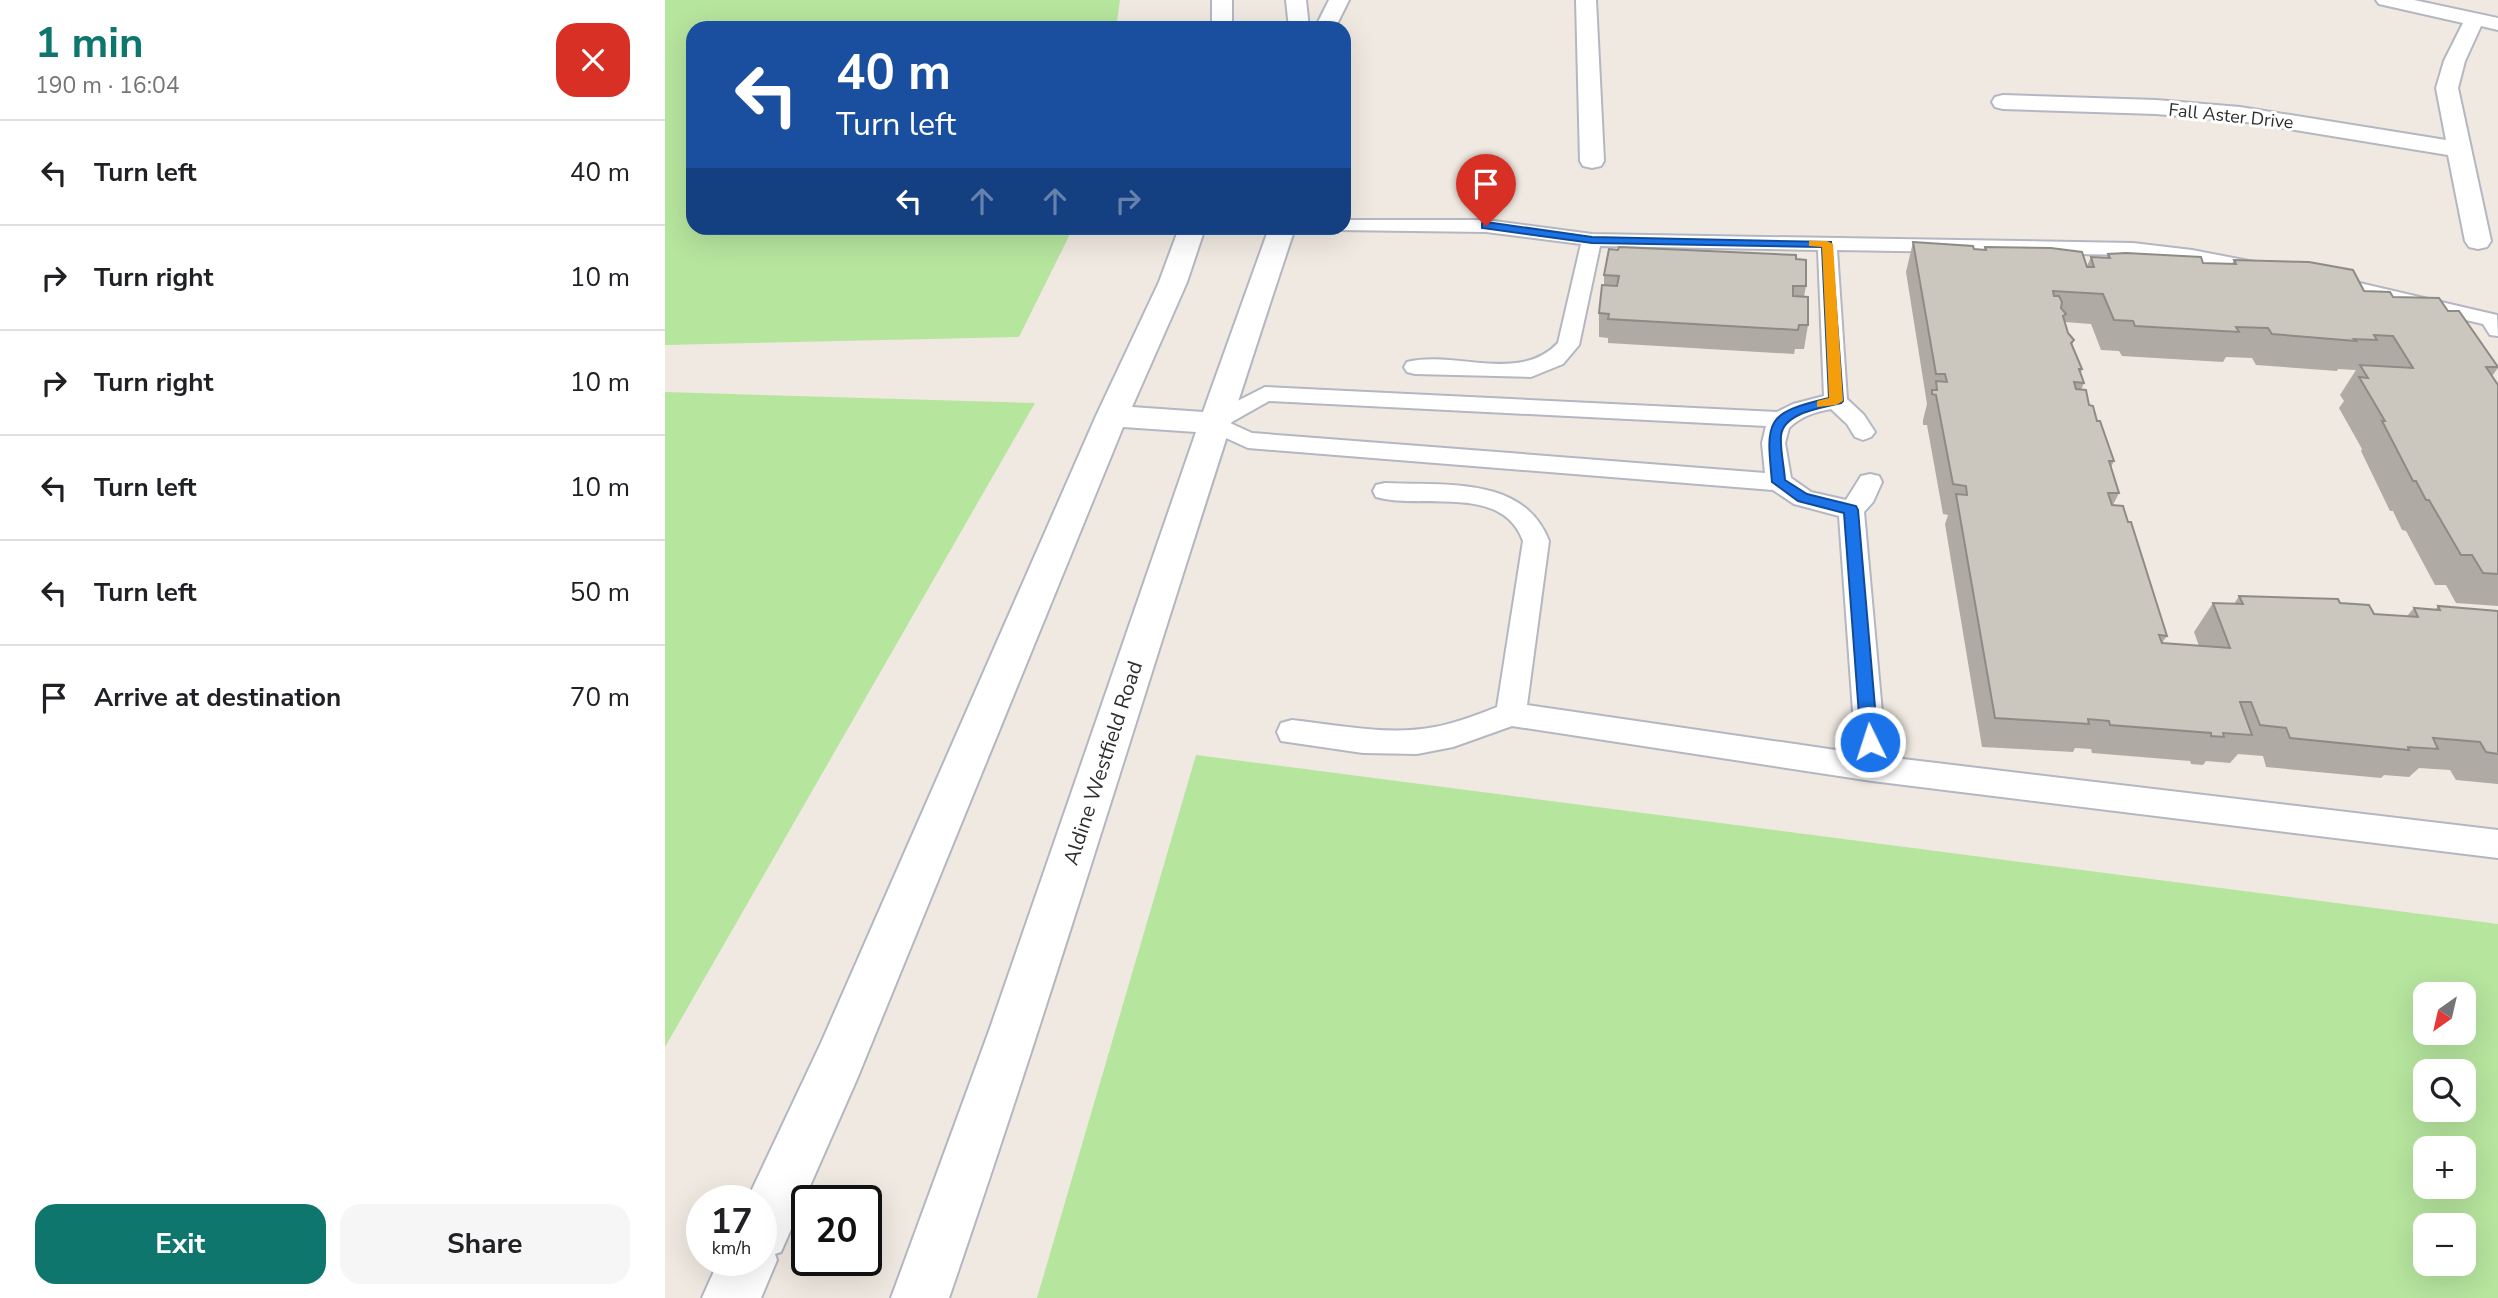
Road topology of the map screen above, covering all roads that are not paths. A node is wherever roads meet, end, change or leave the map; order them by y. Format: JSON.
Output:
{"nodes":[{"id":1,"x":1223,"y":0,"type":"edge"},
{"id":2,"x":1296,"y":0,"type":"edge"},
{"id":3,"x":1339,"y":0,"type":"edge"},
{"id":4,"x":1586,"y":0,"type":"edge"},
{"id":5,"x":2386,"y":0,"type":"edge"},
{"id":6,"x":1222,"y":21,"type":"edge"},
{"id":7,"x":1298,"y":21,"type":"edge"},
{"id":8,"x":1328,"y":21,"type":"edge"},
{"id":9,"x":2486,"y":22,"type":"edge"},
{"id":10,"x":2003,"y":102,"type":"dead end"},
{"id":11,"x":2458,"y":149,"type":"junction"},
{"id":12,"x":1592,"y":161,"type":"dead end"},
{"id":13,"x":1351,"y":226,"type":"edge"},
{"id":14,"x":1190,"y":235,"type":"edge"},
{"id":15,"x":1279,"y":235,"type":"edge"},
{"id":16,"x":1592,"y":240,"type":"junction"},
{"id":17,"x":2478,"y":241,"type":"dead end"},
{"id":18,"x":1827,"y":244,"type":"junction"},
{"id":19,"x":2498,"y":330,"type":"edge"},
{"id":20,"x":1415,"y":366,"type":"dead end"},
{"id":21,"x":1836,"y":401,"type":"junction"},
{"id":22,"x":1112,"y":416,"type":"junction"},
{"id":23,"x":1783,"y":419,"type":"junction"},
{"id":24,"x":1212,"y":423,"type":"junction"},
{"id":25,"x":1863,"y":432,"type":"dead end"},
{"id":26,"x":1779,"y":482,"type":"junction"},
{"id":27,"x":1870,"y":482,"type":"dead end"},
{"id":28,"x":1385,"y":491,"type":"dead end"},
{"id":29,"x":1851,"y":510,"type":"junction"},
{"id":30,"x":1511,"y":714,"type":"junction"},
{"id":31,"x":1292,"y":732,"type":"dead end"},
{"id":32,"x":1872,"y":768,"type":"junction"},
{"id":33,"x":2498,"y":844,"type":"edge"},
{"id":34,"x":777,"y":1197,"type":"edge"},
{"id":35,"x":741,"y":1276,"type":"edge"},
{"id":36,"x":731,"y":1298,"type":"edge"},
{"id":37,"x":920,"y":1298,"type":"edge"}],
"edges":[{"from":1,"to":6,"type":"main road"},
{"from":2,"to":7,"type":"main road"},
{"from":3,"to":8,"type":"main road"},
{"from":4,"to":12,"type":"main road"},
{"from":5,"to":9,"type":"main road"},
{"from":9,"to":11,"type":"main road"},
{"from":10,"to":11,"type":"main road","name":"Fall Aster Drive"},
{"from":11,"to":17,"type":"main road"},
{"from":13,"to":16,"type":"lane"},
{"from":14,"to":22,"type":"main road"},
{"from":15,"to":24,"type":"main road","name":"Aldine Westfield Road"},
{"from":16,"to":18,"type":"lane"},
{"from":16,"to":20,"type":"lane"},
{"from":18,"to":19,"type":"lane"},
{"from":18,"to":21,"type":"lane"},
{"from":21,"to":23,"type":"lane"},
{"from":21,"to":25,"type":"lane"},
{"from":22,"to":24,"type":"main road"},
{"from":22,"to":34,"type":"main road"},
{"from":23,"to":24,"type":"lane"},
{"from":23,"to":26,"type":"lane"},
{"from":24,"to":26,"type":"lane"},
{"from":24,"to":37,"type":"main road","name":"Aldine Westfield Road"},
{"from":26,"to":29,"type":"lane"},
{"from":27,"to":29,"type":"lane"},
{"from":28,"to":30,"type":"lane"},
{"from":29,"to":32,"type":"lane"},
{"from":30,"to":31,"type":"lane"},
{"from":30,"to":32,"type":"lane"},
{"from":32,"to":33,"type":"lane"},
{"from":35,"to":36,"type":"main road"}]}
